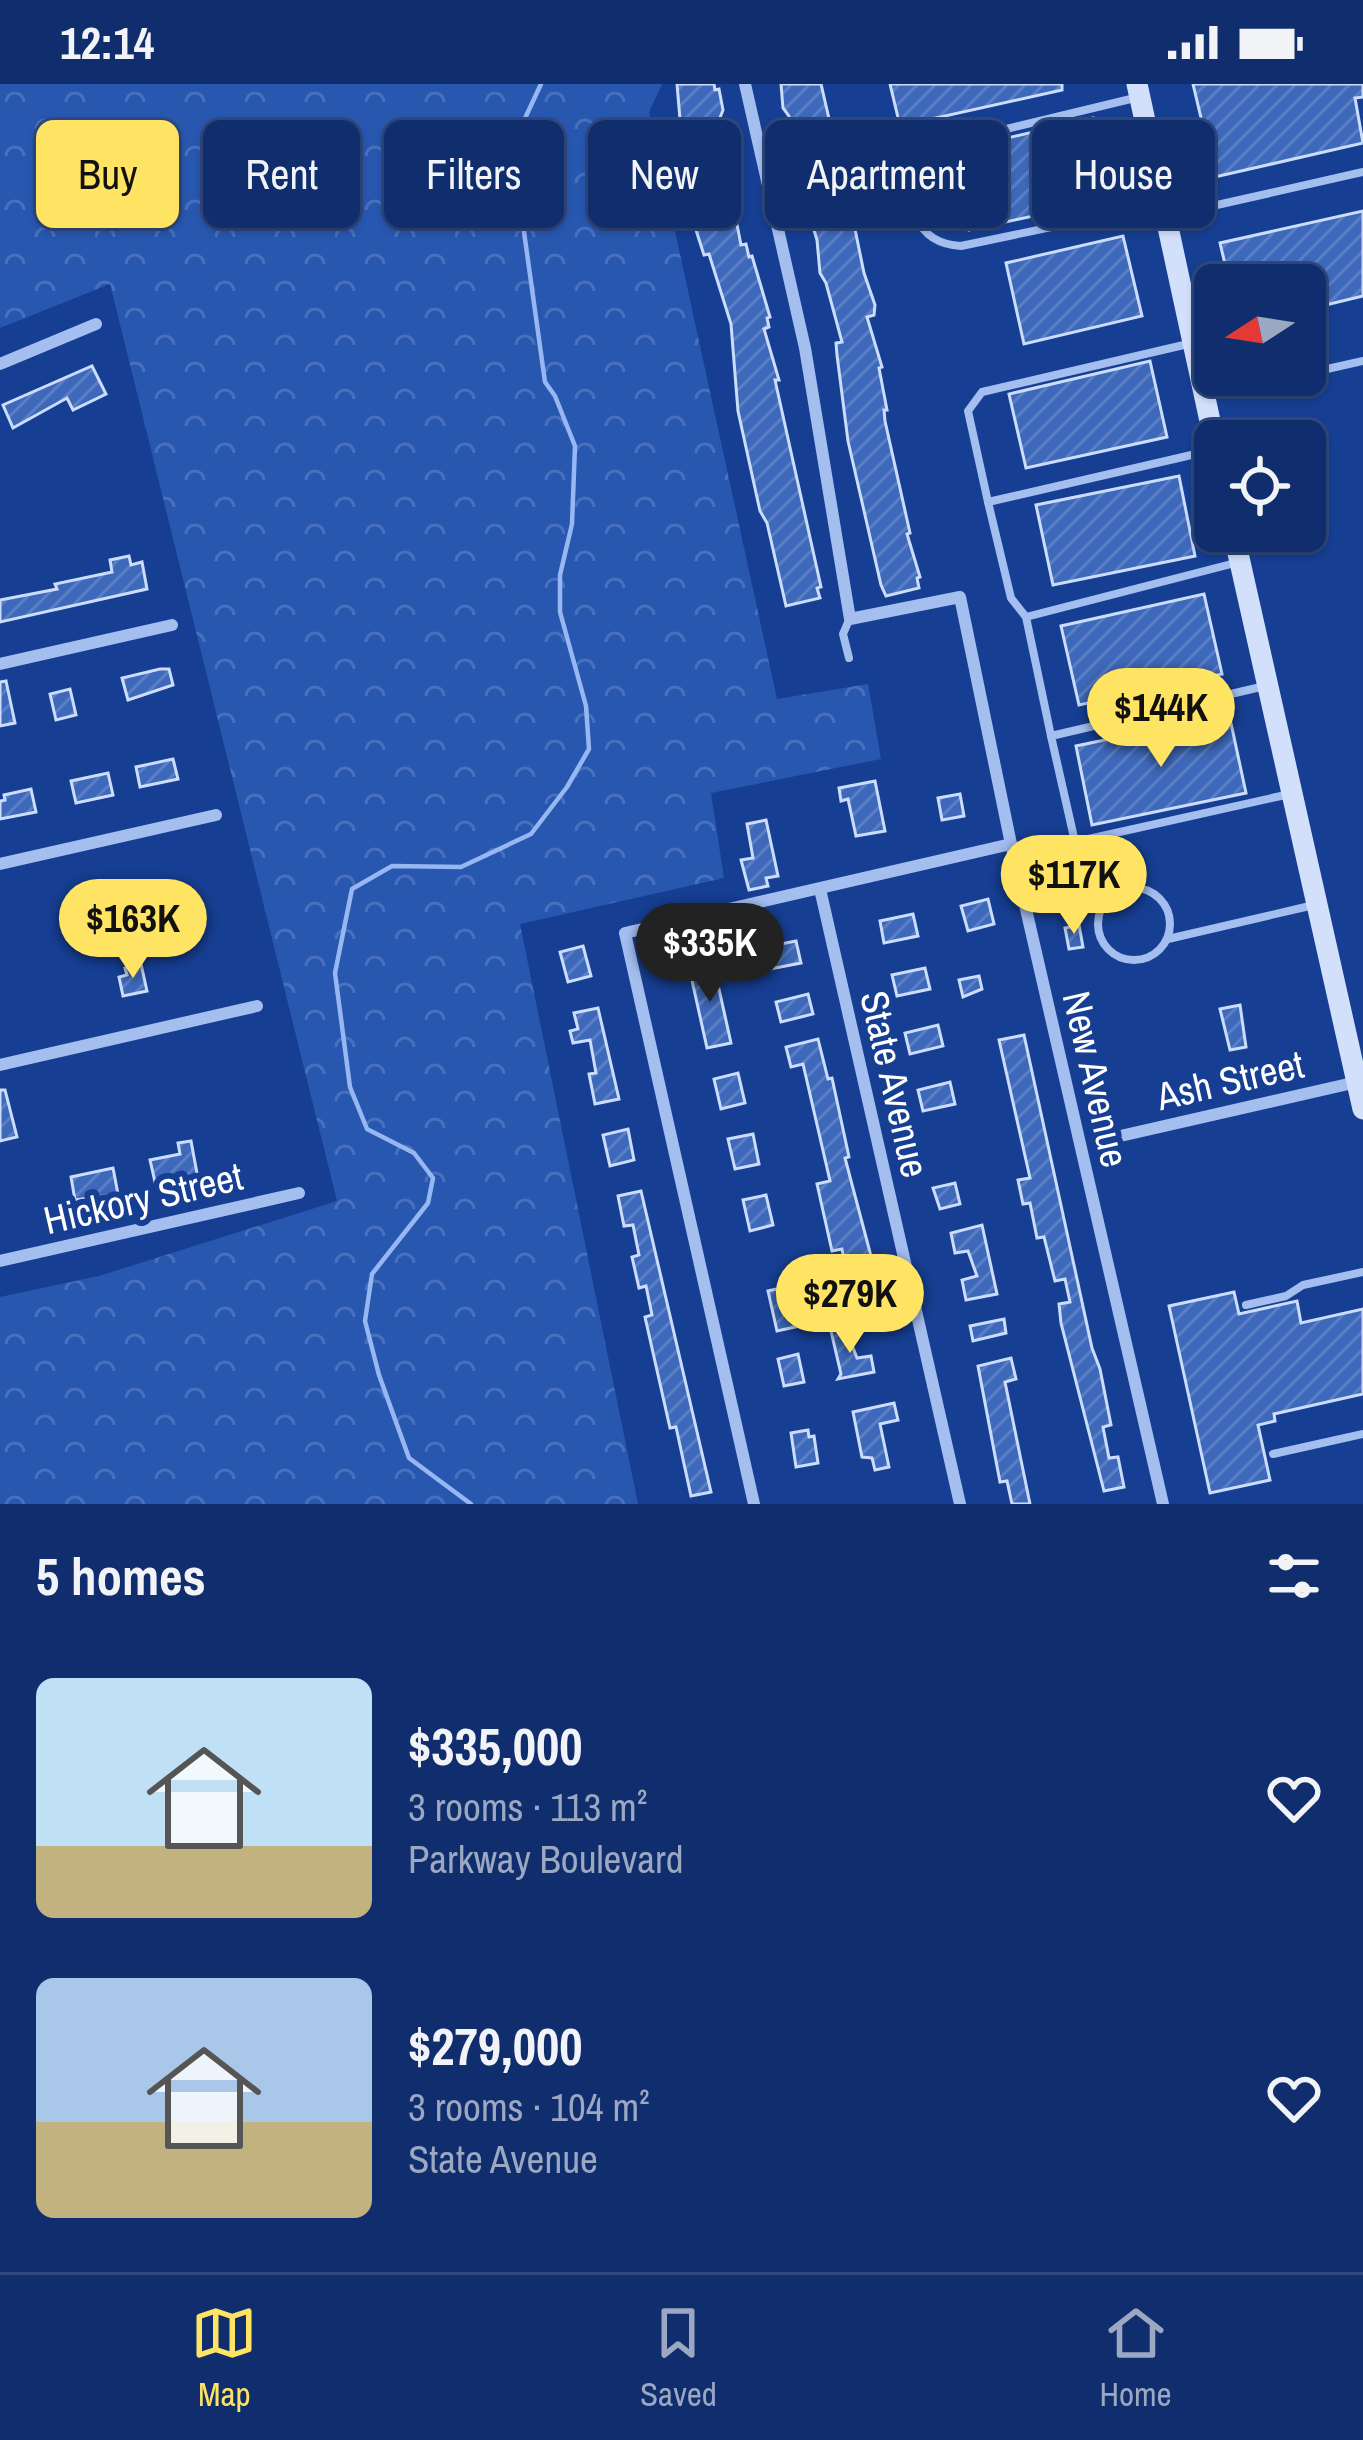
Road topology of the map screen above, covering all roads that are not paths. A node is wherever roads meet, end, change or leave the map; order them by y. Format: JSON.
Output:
{"nodes":[{"id":1,"x":746,"y":84,"type":"edge"},
{"id":2,"x":1138,"y":91,"type":"edge"},
{"id":3,"x":1363,"y":172,"type":"edge"},
{"id":4,"x":1215,"y":200,"type":"edge"},
{"id":5,"x":1063,"y":228,"type":"edge"},
{"id":6,"x":1169,"y":228,"type":"edge"},
{"id":7,"x":97,"y":324,"type":"dead end"},
{"id":8,"x":1194,"y":342,"type":"joint"},
{"id":9,"x":1363,"y":361,"type":"edge"},
{"id":10,"x":0,"y":364,"type":"edge"},
{"id":11,"x":1326,"y":370,"type":"edge"},
{"id":12,"x":1210,"y":396,"type":"edge"},
{"id":13,"x":1205,"y":397,"type":"joint"},
{"id":14,"x":1210,"y":420,"type":"edge"},
{"id":15,"x":1194,"y":452,"type":"edge"},
{"id":16,"x":988,"y":502,"type":"junction"},
{"id":17,"x":1238,"y":552,"type":"edge"},
{"id":18,"x":1240,"y":562,"type":"junction"},
{"id":19,"x":1026,"y":617,"type":"junction"},
{"id":20,"x":850,"y":619,"type":"junction"},
{"id":21,"x":172,"y":625,"type":"dead end"},
{"id":22,"x":849,"y":658,"type":"dead end"},
{"id":23,"x":0,"y":664,"type":"edge"},
{"id":24,"x":1267,"y":686,"type":"junction"},
{"id":25,"x":1051,"y":736,"type":"junction"},
{"id":26,"x":1291,"y":794,"type":"junction"},
{"id":27,"x":216,"y":815,"type":"dead end"},
{"id":28,"x":1011,"y":844,"type":"junction"},
{"id":29,"x":0,"y":864,"type":"edge"},
{"id":30,"x":820,"y":889,"type":"junction"},
{"id":31,"x":1315,"y":905,"type":"junction"},
{"id":32,"x":1168,"y":940,"type":"junction"},
{"id":33,"x":257,"y":1006,"type":"dead end"},
{"id":34,"x":0,"y":1065,"type":"edge"},
{"id":35,"x":1357,"y":1082,"type":"junction"},
{"id":36,"x":1363,"y":1109,"type":"edge"},
{"id":37,"x":1116,"y":1137,"type":"dead end"},
{"id":38,"x":299,"y":1192,"type":"dead end"},
{"id":39,"x":0,"y":1261,"type":"edge"},
{"id":40,"x":1363,"y":1272,"type":"edge"},
{"id":41,"x":1246,"y":1305,"type":"dead end"},
{"id":42,"x":1363,"y":1434,"type":"edge"},
{"id":43,"x":1273,"y":1454,"type":"dead end"},
{"id":44,"x":754,"y":1504,"type":"edge"},
{"id":45,"x":960,"y":1504,"type":"edge"},
{"id":46,"x":1163,"y":1504,"type":"edge"}],
"edges":[{"from":1,"to":20,"type":"street"},
{"from":2,"to":5,"type":"lane"},
{"from":3,"to":4,"type":"lane"},
{"from":6,"to":8,"type":"street"},
{"from":7,"to":10,"type":"street"},
{"from":8,"to":16,"type":"lane"},
{"from":9,"to":11,"type":"lane"},
{"from":12,"to":13,"type":"lane"},
{"from":13,"to":14,"type":"street"},
{"from":15,"to":16,"type":"lane"},
{"from":16,"to":19,"type":"lane"},
{"from":17,"to":18,"type":"street"},
{"from":18,"to":19,"type":"lane"},
{"from":18,"to":24,"type":"street"},
{"from":19,"to":25,"type":"lane"},
{"from":20,"to":22,"type":"lane"},
{"from":20,"to":28,"type":"street","name":"New Avenue"},
{"from":21,"to":23,"type":"street"},
{"from":24,"to":25,"type":"lane"},
{"from":24,"to":26,"type":"street"},
{"from":25,"to":26,"type":"lane"},
{"from":26,"to":31,"type":"street"},
{"from":27,"to":29,"type":"street"},
{"from":28,"to":30,"type":"street"},
{"from":28,"to":46,"type":"street","name":"New Avenue"},
{"from":30,"to":44,"type":"street"},
{"from":30,"to":45,"type":"street","name":"State Avenue"},
{"from":31,"to":32,"type":"lane"},
{"from":31,"to":35,"type":"street"},
{"from":32,"to":32,"type":"lane"},
{"from":33,"to":34,"type":"street"},
{"from":35,"to":36,"type":"street"},
{"from":35,"to":37,"type":"street","name":"Ash Street"},
{"from":38,"to":39,"type":"street","name":"Hickory Street"},
{"from":40,"to":41,"type":"lane"},
{"from":42,"to":43,"type":"lane"}]}
